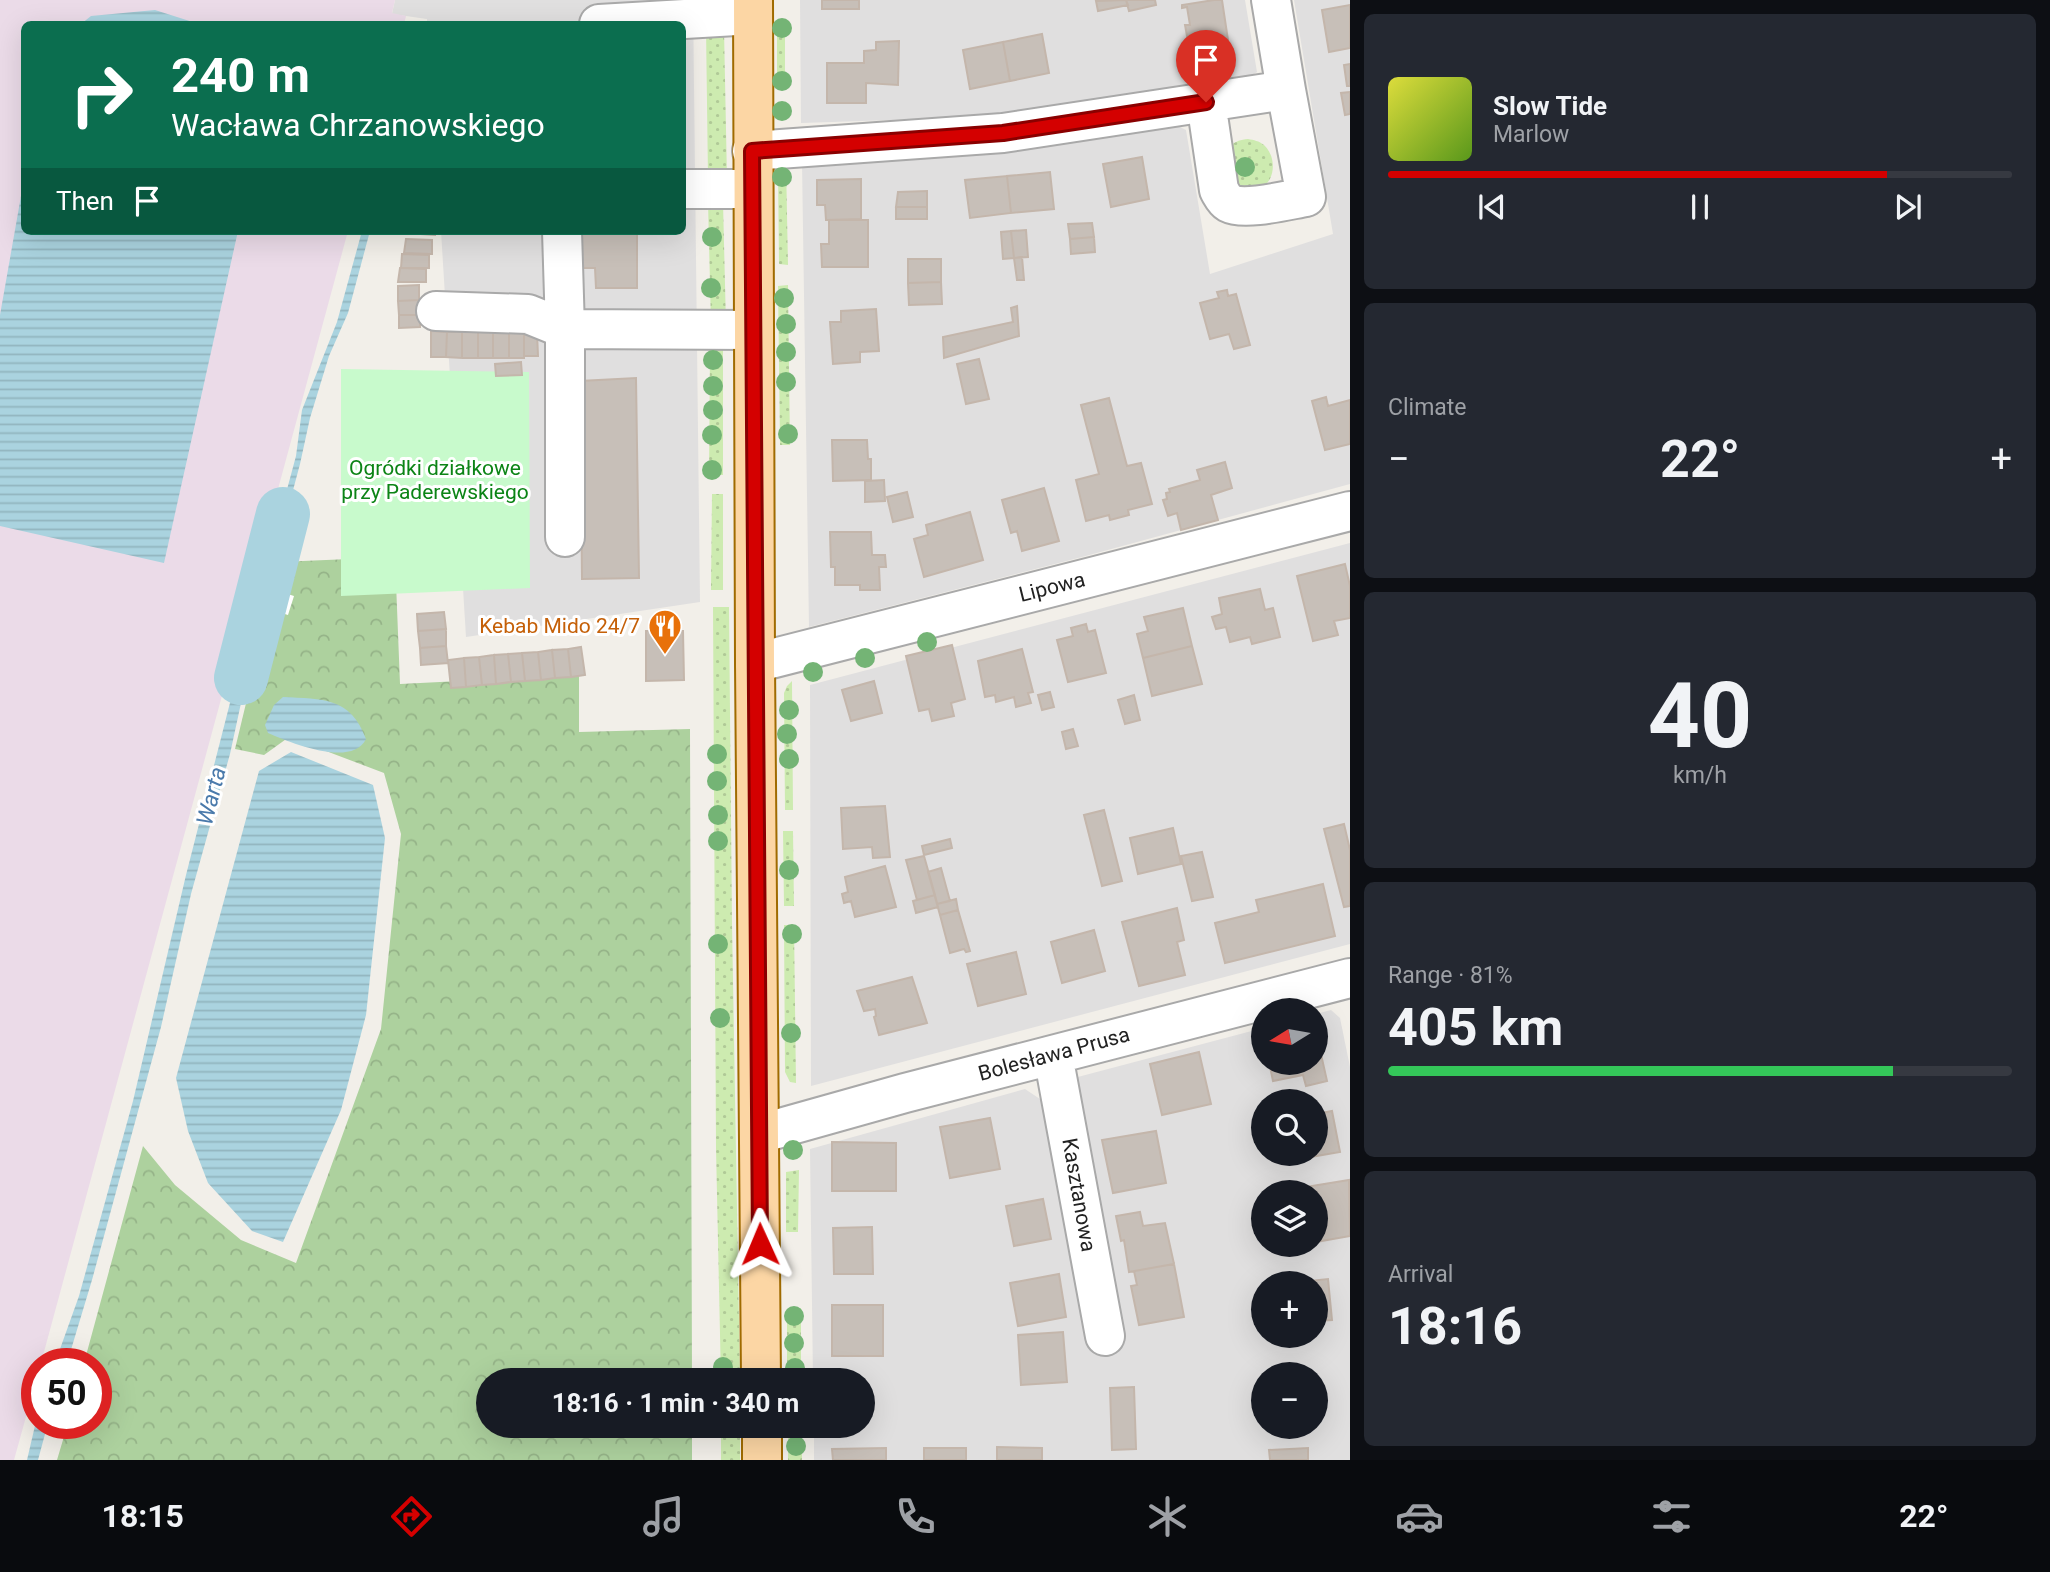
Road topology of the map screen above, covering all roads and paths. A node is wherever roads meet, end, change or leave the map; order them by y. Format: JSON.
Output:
{"nodes":[{"id":1,"x":1271,"y":0,"type":"edge"},
{"id":2,"x":753,"y":7,"type":"edge"},
{"id":3,"x":627,"y":21,"type":"edge"},
{"id":4,"x":1286,"y":90,"type":"junction"},
{"id":5,"x":1206,"y":102,"type":"junction"},
{"id":6,"x":752,"y":151,"type":"junction"},
{"id":7,"x":686,"y":189,"type":"edge"},
{"id":8,"x":753,"y":190,"type":"junction"},
{"id":9,"x":562,"y":235,"type":"edge"},
{"id":10,"x":436,"y":311,"type":"dead end"},
{"id":11,"x":565,"y":329,"type":"junction"},
{"id":12,"x":754,"y":330,"type":"junction"},
{"id":13,"x":1350,"y":511,"type":"edge"},
{"id":14,"x":565,"y":537,"type":"dead end"},
{"id":15,"x":755,"y":663,"type":"junction"},
{"id":16,"x":1350,"y":978,"type":"edge"},
{"id":17,"x":1053,"y":1055,"type":"junction"},
{"id":18,"x":759,"y":1134,"type":"junction"},
{"id":19,"x":1105,"y":1336,"type":"dead end"},
{"id":20,"x":761,"y":1368,"type":"edge"},
{"id":21,"x":761,"y":1438,"type":"edge"},
{"id":22,"x":762,"y":1460,"type":"edge"}],
"edges":[{"from":1,"to":4,"type":"street"},
{"from":2,"to":3,"type":"street"},
{"from":2,"to":6,"type":"main road"},
{"from":4,"to":5,"type":"street"},
{"from":4,"to":5,"type":"street"},
{"from":5,"to":6,"type":"street"},
{"from":6,"to":8,"type":"main road"},
{"from":7,"to":8,"type":"street"},
{"from":8,"to":12,"type":"main road"},
{"from":9,"to":11,"type":"street"},
{"from":10,"to":11,"type":"street"},
{"from":11,"to":12,"type":"street"},
{"from":11,"to":14,"type":"street"},
{"from":12,"to":15,"type":"main road"},
{"from":13,"to":15,"type":"street","name":"Lipowa"},
{"from":15,"to":18,"type":"main road"},
{"from":16,"to":17,"type":"street","name":"Bolesława Prusa"},
{"from":17,"to":18,"type":"street","name":"Bolesława Prusa"},
{"from":17,"to":19,"type":"street","name":"Kasztanowa"},
{"from":18,"to":20,"type":"main road"},
{"from":21,"to":22,"type":"main road"}]}
